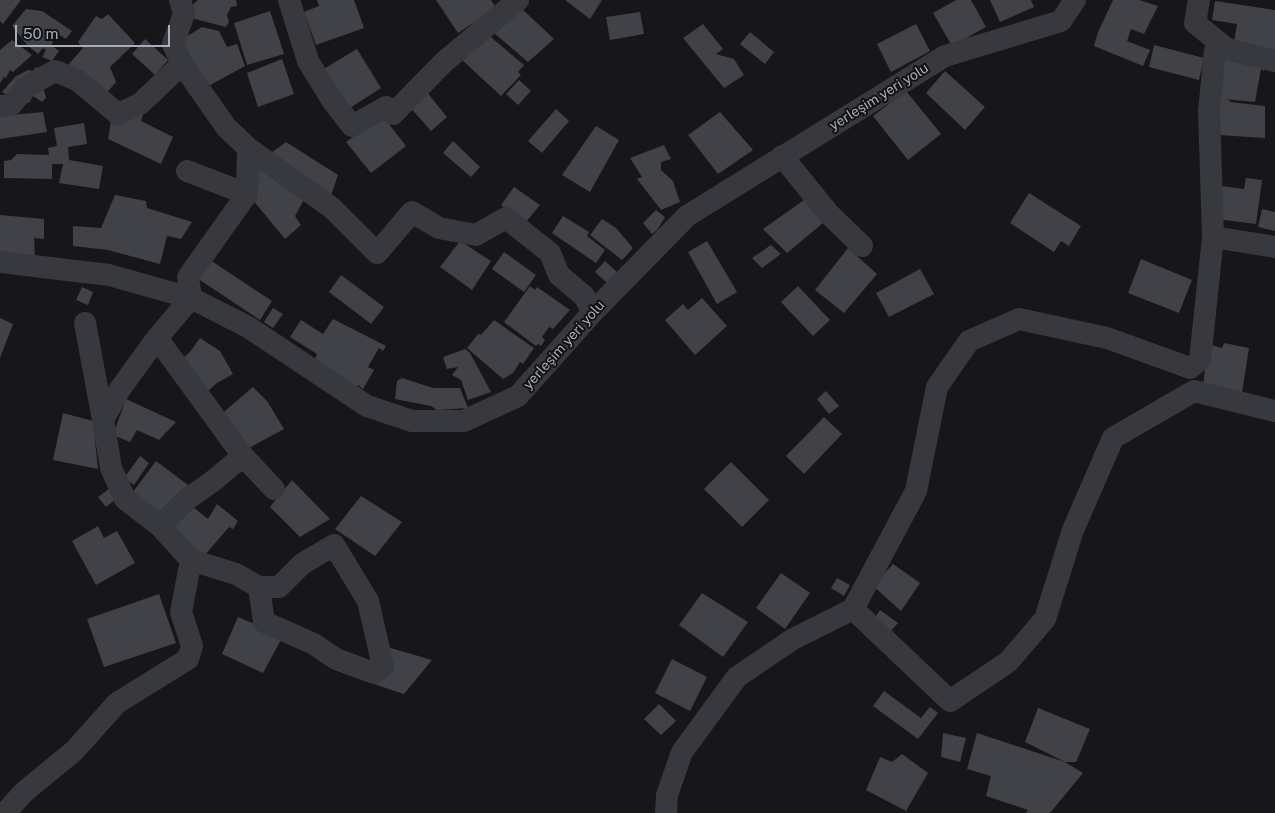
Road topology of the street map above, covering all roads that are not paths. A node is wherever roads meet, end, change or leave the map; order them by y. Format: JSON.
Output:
{"nodes":[{"id":1,"x":180,"y":0,"type":"edge"},
{"id":2,"x":289,"y":0,"type":"edge"},
{"id":3,"x":518,"y":0,"type":"edge"},
{"id":4,"x":1075,"y":0,"type":"edge"},
{"id":5,"x":1199,"y":0,"type":"edge"},
{"id":6,"x":1227,"y":50,"type":"junction"},
{"id":7,"x":1275,"y":61,"type":"edge"},
{"id":8,"x":182,"y":64,"type":"junction"},
{"id":9,"x":0,"y":106,"type":"edge"},
{"id":10,"x":248,"y":148,"type":"junction"},
{"id":11,"x":782,"y":156,"type":"junction"},
{"id":12,"x":187,"y":171,"type":"dead end"},
{"id":13,"x":247,"y":194,"type":"junction"},
{"id":14,"x":1212,"y":237,"type":"junction"},
{"id":15,"x":862,"y":246,"type":"dead end"},
{"id":16,"x":1275,"y":247,"type":"edge"},
{"id":17,"x":0,"y":262,"type":"edge"},
{"id":18,"x":191,"y":298,"type":"junction"},
{"id":19,"x":593,"y":312,"type":"junction"},
{"id":20,"x":85,"y":323,"type":"dead end"},
{"id":21,"x":157,"y":338,"type":"junction"},
{"id":22,"x":1275,"y":411,"type":"edge"},
{"id":23,"x":103,"y":420,"type":"junction"},
{"id":24,"x":243,"y":456,"type":"junction"},
{"id":25,"x":274,"y":489,"type":"dead end"},
{"id":26,"x":160,"y":526,"type":"junction"},
{"id":27,"x":191,"y":560,"type":"junction"},
{"id":28,"x":259,"y":587,"type":"junction"},
{"id":29,"x":853,"y":608,"type":"junction"},
{"id":30,"x":5,"y":813,"type":"edge"},
{"id":31,"x":666,"y":813,"type":"edge"}],
"edges":[{"from":1,"to":8,"type":"street"},
{"from":2,"to":3,"type":"street"},
{"from":4,"to":11,"type":"street","name":"yerleşim yeri yolu"},
{"from":5,"to":6,"type":"street"},
{"from":6,"to":7,"type":"street"},
{"from":6,"to":14,"type":"street"},
{"from":8,"to":9,"type":"street"},
{"from":8,"to":10,"type":"street"},
{"from":10,"to":13,"type":"street"},
{"from":10,"to":19,"type":"street"},
{"from":11,"to":15,"type":"street"},
{"from":11,"to":19,"type":"street","name":"yerleşim yeri yolu"},
{"from":12,"to":13,"type":"street"},
{"from":13,"to":18,"type":"street"},
{"from":14,"to":16,"type":"street"},
{"from":14,"to":29,"type":"street"},
{"from":17,"to":18,"type":"street","name":"yerleşim yeri yolu"},
{"from":18,"to":19,"type":"street","name":"yerleşim yeri yolu"},
{"from":18,"to":21,"type":"street"},
{"from":20,"to":23,"type":"street"},
{"from":21,"to":23,"type":"street"},
{"from":21,"to":24,"type":"street"},
{"from":22,"to":29,"type":"street"},
{"from":23,"to":26,"type":"street"},
{"from":24,"to":25,"type":"street"},
{"from":24,"to":26,"type":"street"},
{"from":26,"to":27,"type":"street"},
{"from":27,"to":28,"type":"street"},
{"from":27,"to":30,"type":"street"},
{"from":28,"to":28,"type":"street"},
{"from":29,"to":31,"type":"street"}]}
